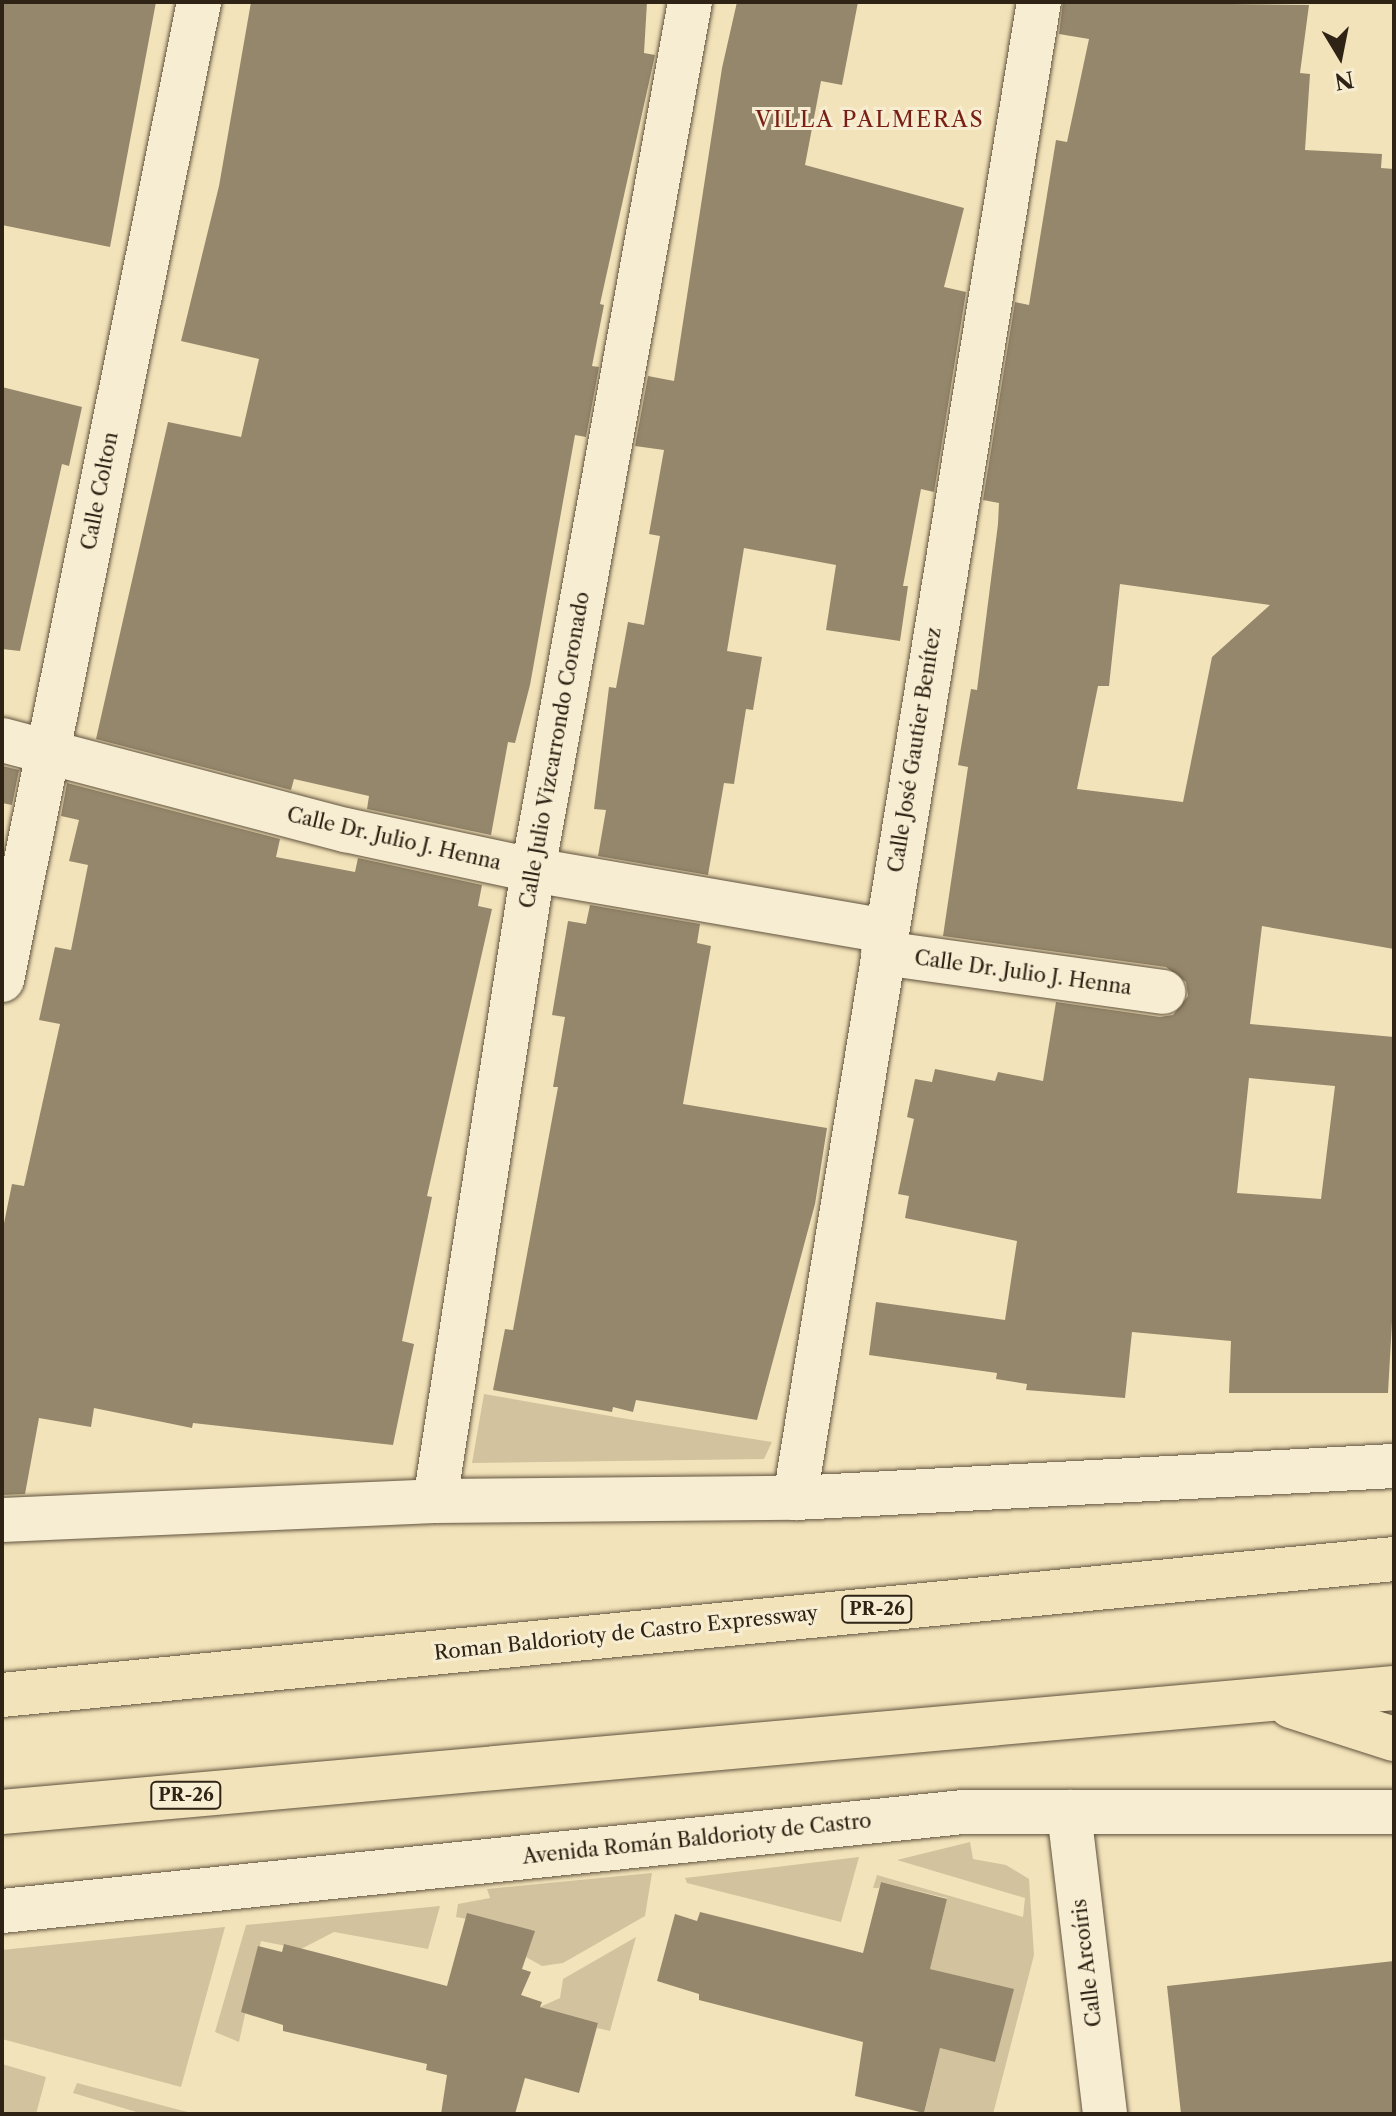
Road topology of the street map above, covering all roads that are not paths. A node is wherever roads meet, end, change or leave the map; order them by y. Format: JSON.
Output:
{"nodes":[{"id":1,"x":199,"y":2,"type":"edge"},
{"id":2,"x":690,"y":2,"type":"edge"},
{"id":3,"x":1039,"y":2,"type":"edge"},
{"id":4,"x":2,"y":740,"type":"edge"},
{"id":5,"x":47,"y":753,"type":"junction"},
{"id":6,"x":533,"y":870,"type":"junction"},
{"id":7,"x":884,"y":942,"type":"junction"},
{"id":8,"x":2,"y":980,"type":"edge"},
{"id":9,"x":1163,"y":992,"type":"dead end"},
{"id":10,"x":1394,"y":1466,"type":"edge"},
{"id":11,"x":795,"y":1498,"type":"junction"},
{"id":12,"x":435,"y":1501,"type":"junction"},
{"id":13,"x":2,"y":1520,"type":"edge"},
{"id":14,"x":1394,"y":1559,"type":"edge"},
{"id":15,"x":1394,"y":1688,"type":"edge"},
{"id":16,"x":2,"y":1695,"type":"edge"},
{"id":17,"x":1273,"y":1700,"type":"junction"},
{"id":18,"x":1394,"y":1739,"type":"edge"},
{"id":19,"x":2,"y":1812,"type":"edge"},
{"id":20,"x":1069,"y":1812,"type":"junction"},
{"id":21,"x":1394,"y":1812,"type":"edge"},
{"id":22,"x":2,"y":1911,"type":"edge"},
{"id":23,"x":1105,"y":2114,"type":"edge"}],
"edges":[{"from":1,"to":5,"type":"street","name":"Calle Colton"},
{"from":2,"to":6,"type":"street","name":"Calle Julio Vizcarrondo Coronado"},
{"from":3,"to":7,"type":"street","name":"Calle José Gautier Benítez"},
{"from":4,"to":5,"type":"street","name":"Calle Dr. Julio J. Henna"},
{"from":5,"to":6,"type":"street","name":"Calle Dr. Julio J. Henna"},
{"from":5,"to":8,"type":"street","name":"Calle Colton"},
{"from":6,"to":7,"type":"street","name":"Calle Dr. Julio J. Henna"},
{"from":6,"to":12,"type":"street","name":"Calle Julio Vizcarrondo Coronado"},
{"from":7,"to":9,"type":"street","name":"Calle Dr. Julio J. Henna"},
{"from":7,"to":11,"type":"street","name":"Calle José Gautier Benítez"},
{"from":10,"to":11,"type":"street"},
{"from":11,"to":12,"type":"street"},
{"from":12,"to":13,"type":"street"},
{"from":14,"to":16,"type":"highway","name":"Roman Baldorioty de Castro Expressway","number":"PR-26"},
{"from":15,"to":17,"type":"highway","number":"PR-26"},
{"from":17,"to":18,"type":"highway"},
{"from":17,"to":19,"type":"highway","number":"PR-26"},
{"from":20,"to":21,"type":"street","name":"Avenida Román Baldorioty de Castro"},
{"from":20,"to":22,"type":"street","name":"Avenida Román Baldorioty de Castro"},
{"from":20,"to":23,"type":"street","name":"Calle Arcoíris"}]}
